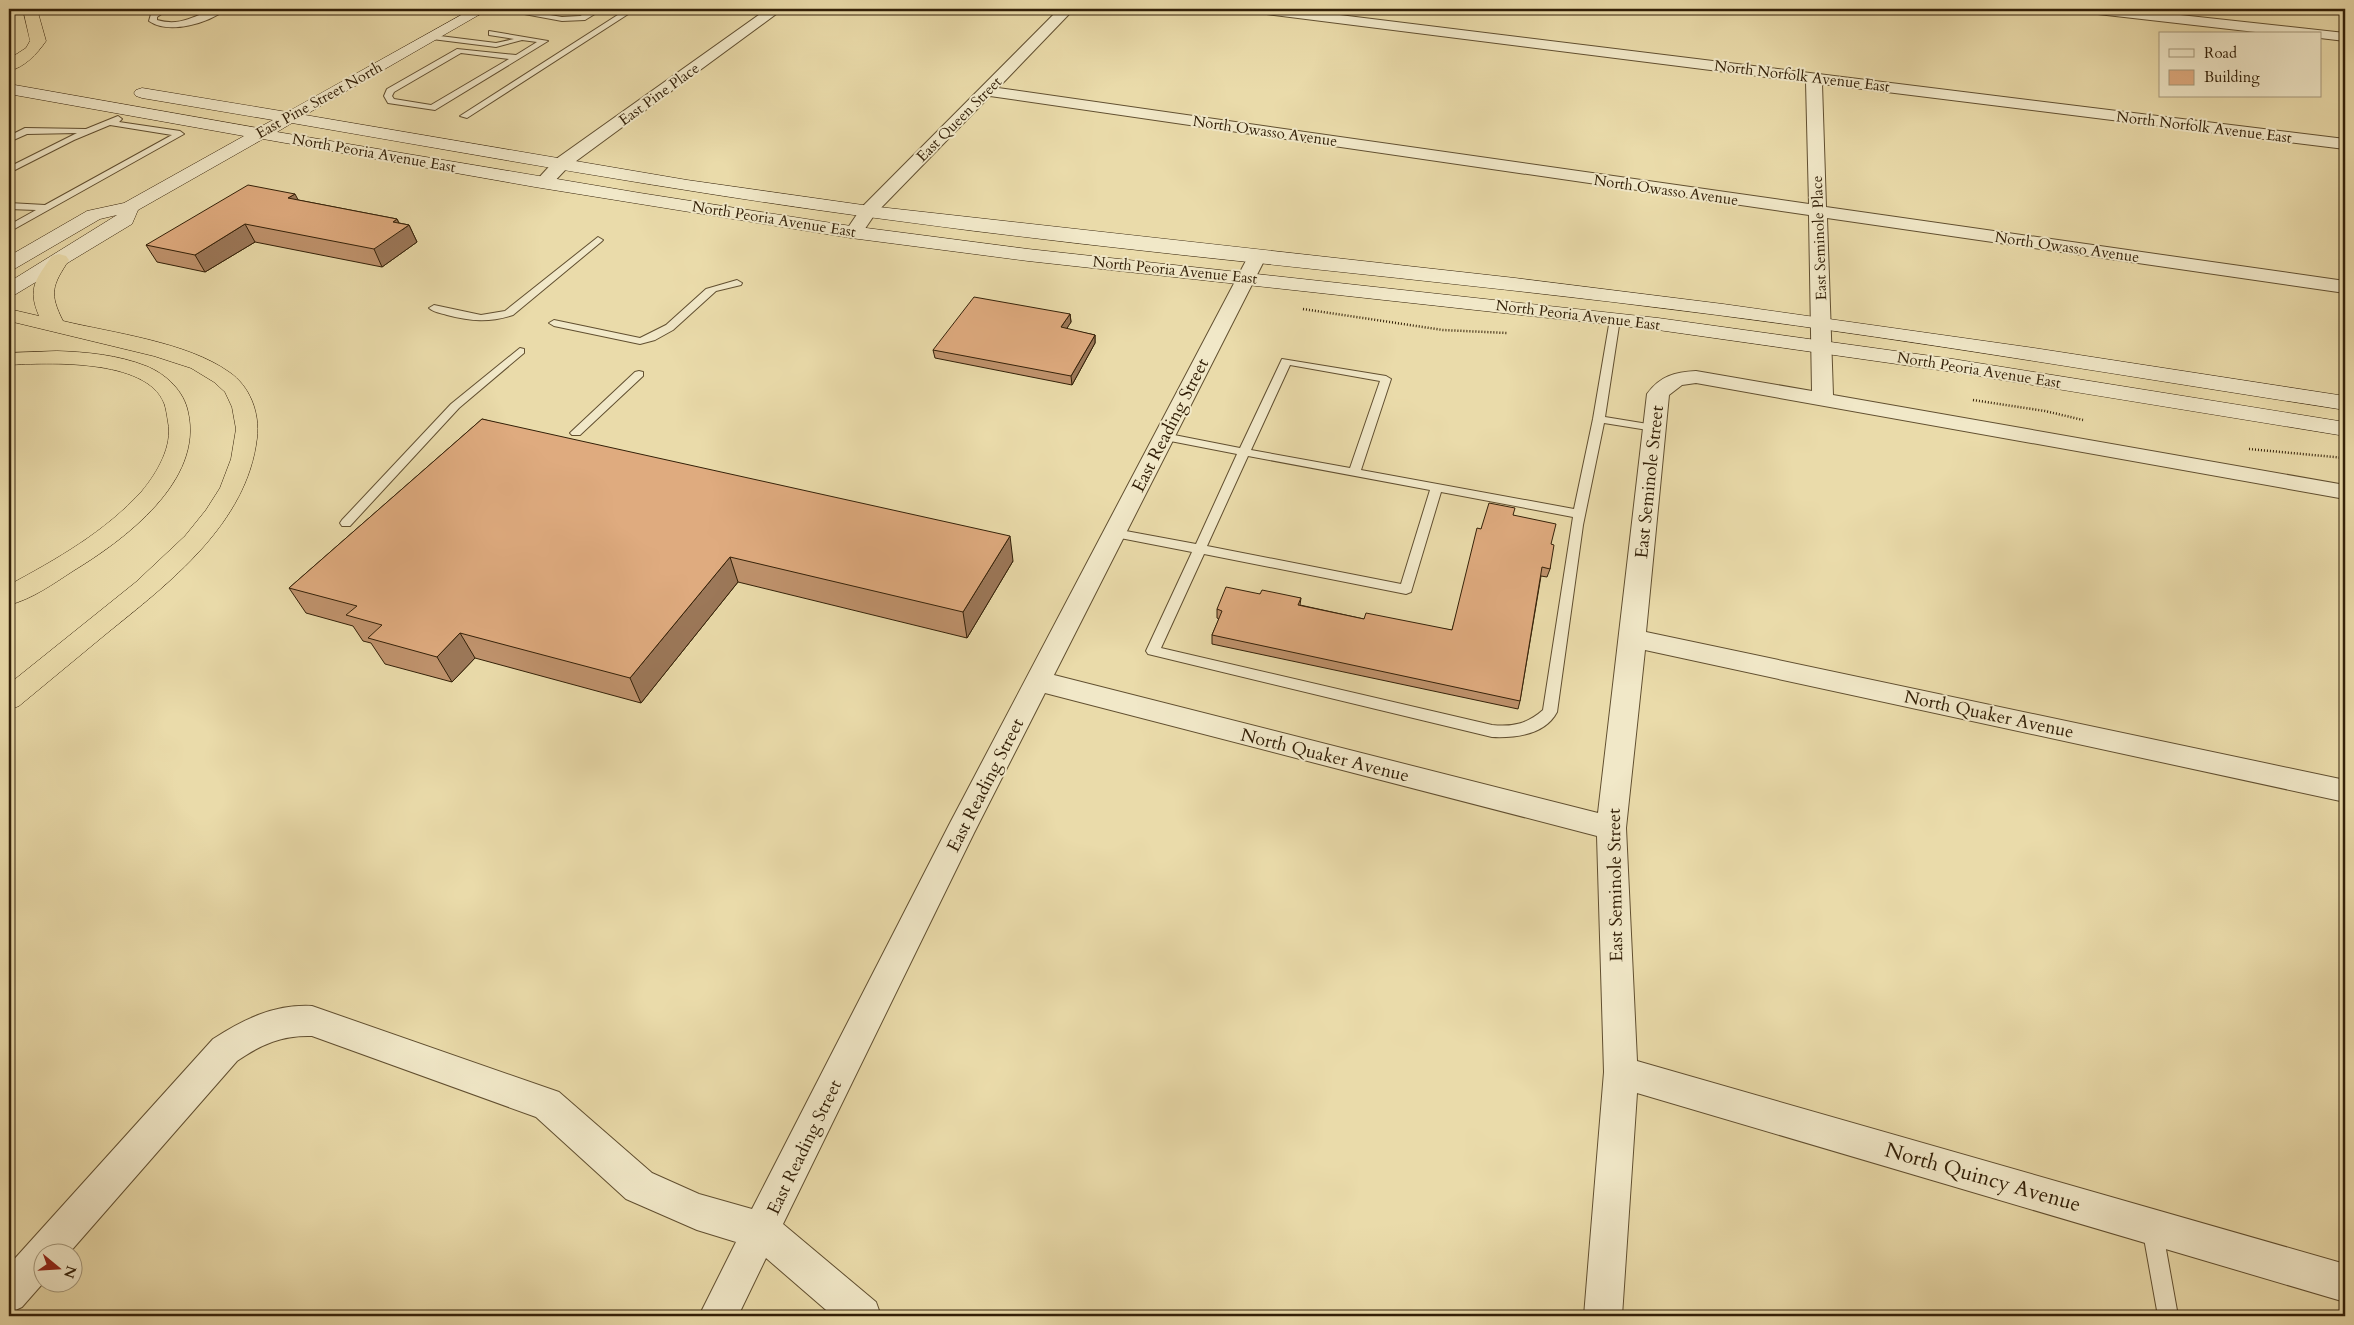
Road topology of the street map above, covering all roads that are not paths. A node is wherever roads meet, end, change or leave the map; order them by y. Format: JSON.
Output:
{"nodes":[{"id":1,"x":30,"y":9,"type":"edge"},
{"id":2,"x":165,"y":9,"type":"edge"},
{"id":3,"x":222,"y":9,"type":"edge"},
{"id":4,"x":461,"y":9,"type":"edge"},
{"id":5,"x":502,"y":9,"type":"edge"},
{"id":6,"x":536,"y":9,"type":"edge"},
{"id":7,"x":599,"y":9,"type":"edge"},
{"id":8,"x":632,"y":9,"type":"edge"},
{"id":9,"x":776,"y":9,"type":"edge"},
{"id":10,"x":1067,"y":9,"type":"edge"},
{"id":11,"x":1259,"y":9,"type":"edge"},
{"id":12,"x":2088,"y":9,"type":"edge"},
{"id":13,"x":480,"y":10,"type":"edge"},
{"id":14,"x":528,"y":13,"type":"junction"},
{"id":15,"x":2296,"y":32,"type":"edge"},
{"id":16,"x":492,"y":33,"type":"dead end"},
{"id":17,"x":2322,"y":34,"type":"edge"},
{"id":18,"x":432,"y":36,"type":"junction"},
{"id":19,"x":2345,"y":37,"type":"edge"},
{"id":20,"x":526,"y":38,"type":"junction"},
{"id":21,"x":516,"y":57,"type":"junction"},
{"id":22,"x":9,"y":66,"type":"edge"},
{"id":23,"x":9,"y":72,"type":"edge"},
{"id":24,"x":28,"y":75,"type":"dead end"},
{"id":25,"x":1814,"y":78,"type":"junction"},
{"id":26,"x":9,"y":89,"type":"edge"},
{"id":27,"x":125,"y":91,"type":"dead end"},
{"id":28,"x":987,"y":91,"type":"junction"},
{"id":29,"x":134,"y":111,"type":"junction"},
{"id":30,"x":464,"y":116,"type":"dead end"},
{"id":31,"x":288,"y":117,"type":"junction"},
{"id":32,"x":111,"y":123,"type":"junction"},
{"id":33,"x":93,"y":130,"type":"junction"},
{"id":34,"x":259,"y":133,"type":"junction"},
{"id":35,"x":9,"y":139,"type":"edge"},
{"id":36,"x":2345,"y":144,"type":"edge"},
{"id":37,"x":562,"y":163,"type":"junction"},
{"id":38,"x":9,"y":170,"type":"edge"},
{"id":39,"x":544,"y":182,"type":"junction"},
{"id":40,"x":9,"y":206,"type":"edge"},
{"id":41,"x":130,"y":207,"type":"junction"},
{"id":42,"x":47,"y":208,"type":"junction"},
{"id":43,"x":868,"y":211,"type":"junction"},
{"id":44,"x":1818,"y":212,"type":"junction"},
{"id":45,"x":9,"y":229,"type":"edge"},
{"id":46,"x":854,"y":232,"type":"junction"},
{"id":47,"x":598,"y":240,"type":"dead end"},
{"id":48,"x":59,"y":260,"type":"junction"},
{"id":49,"x":9,"y":264,"type":"edge"},
{"id":50,"x":1252,"y":267,"type":"junction"},
{"id":51,"x":737,"y":283,"type":"dead end"},
{"id":52,"x":2345,"y":287,"type":"edge"},
{"id":53,"x":9,"y":290,"type":"edge"},
{"id":54,"x":434,"y":308,"type":"dead end"},
{"id":55,"x":9,"y":315,"type":"edge"},
{"id":56,"x":1615,"y":319,"type":"junction"},
{"id":57,"x":1822,"y":322,"type":"junction"},
{"id":58,"x":554,"y":323,"type":"dead end"},
{"id":59,"x":54,"y":325,"type":"junction"},
{"id":60,"x":1822,"y":346,"type":"junction"},
{"id":61,"x":520,"y":351,"type":"dead end"},
{"id":62,"x":9,"y":359,"type":"edge"},
{"id":63,"x":639,"y":374,"type":"dead end"},
{"id":64,"x":1823,"y":399,"type":"junction"},
{"id":65,"x":2345,"y":403,"type":"edge"},
{"id":66,"x":1599,"y":419,"type":"junction"},
{"id":67,"x":1654,"y":428,"type":"junction"},
{"id":68,"x":2345,"y":429,"type":"edge"},
{"id":69,"x":576,"y":433,"type":"dead end"},
{"id":70,"x":1164,"y":437,"type":"junction"},
{"id":71,"x":1244,"y":452,"type":"junction"},
{"id":72,"x":1354,"y":472,"type":"junction"},
{"id":73,"x":1437,"y":487,"type":"junction"},
{"id":74,"x":2345,"y":492,"type":"edge"},
{"id":75,"x":1579,"y":514,"type":"junction"},
{"id":76,"x":346,"y":522,"type":"dead end"},
{"id":77,"x":1115,"y":533,"type":"junction"},
{"id":78,"x":1200,"y":549,"type":"junction"},
{"id":79,"x":9,"y":596,"type":"edge"},
{"id":80,"x":1633,"y":638,"type":"junction"},
{"id":81,"x":1038,"y":681,"type":"junction"},
{"id":82,"x":9,"y":699,"type":"edge"},
{"id":83,"x":2345,"y":791,"type":"edge"},
{"id":84,"x":1611,"y":828,"type":"junction"},
{"id":85,"x":1621,"y":1072,"type":"junction"},
{"id":86,"x":2152,"y":1227,"type":"junction"},
{"id":87,"x":763,"y":1231,"type":"junction"},
{"id":88,"x":55,"y":1242,"type":"edge"},
{"id":89,"x":32,"y":1268,"type":"edge"},
{"id":90,"x":2345,"y":1284,"type":"edge"},
{"id":91,"x":9,"y":1294,"type":"edge"},
{"id":92,"x":718,"y":1316,"type":"edge"},
{"id":93,"x":862,"y":1316,"type":"edge"},
{"id":94,"x":1603,"y":1316,"type":"edge"},
{"id":95,"x":2168,"y":1316,"type":"edge"}],
"edges":[{"from":1,"to":22,"type":"highway"},
{"from":2,"to":3,"type":"lane"},
{"from":4,"to":13,"type":"street"},
{"from":5,"to":14,"type":"lane"},
{"from":6,"to":14,"type":"lane"},
{"from":7,"to":14,"type":"lane"},
{"from":8,"to":30,"type":"lane"},
{"from":9,"to":37,"type":"street","name":"East Pine Place"},
{"from":10,"to":28,"type":"street","name":"East Queen Street"},
{"from":11,"to":25,"type":"street","name":"North Norfolk Avenue East"},
{"from":12,"to":15,"type":"street"},
{"from":13,"to":18,"type":"main road","name":"East Pine Street North"},
{"from":16,"to":20,"type":"lane"},
{"from":17,"to":19,"type":"street"},
{"from":18,"to":20,"type":"lane"},
{"from":18,"to":31,"type":"main road","name":"East Pine Street North"},
{"from":20,"to":21,"type":"lane"},
{"from":21,"to":21,"type":"lane"},
{"from":23,"to":24,"type":"main road"},
{"from":25,"to":36,"type":"street","name":"North Norfolk Avenue East"},
{"from":25,"to":44,"type":"street","name":"East Seminole Place"},
{"from":26,"to":29,"type":"main road","name":"North Peoria Avenue East"},
{"from":27,"to":31,"type":"main road","name":"North Peoria Avenue East"},
{"from":28,"to":43,"type":"street","name":"East Queen Street"},
{"from":28,"to":44,"type":"street","name":"North Owasso Avenue"},
{"from":29,"to":32,"type":"lane"},
{"from":29,"to":34,"type":"main road","name":"North Peoria Avenue East"},
{"from":31,"to":34,"type":"main road","name":"East Pine Street North"},
{"from":31,"to":37,"type":"main road","name":"North Peoria Avenue East"},
{"from":32,"to":33,"type":"lane"},
{"from":32,"to":42,"type":"lane"},
{"from":33,"to":35,"type":"lane"},
{"from":33,"to":38,"type":"lane"},
{"from":34,"to":39,"type":"main road","name":"North Peoria Avenue East"},
{"from":34,"to":41,"type":"main road","name":"East Pine Street North"},
{"from":37,"to":39,"type":"street","name":"East Pine Place"},
{"from":37,"to":43,"type":"main road","name":"North Peoria Avenue East"},
{"from":39,"to":46,"type":"main road","name":"North Peoria Avenue East"},
{"from":40,"to":42,"type":"lane"},
{"from":41,"to":48,"type":"main road","name":"East Pine Street North"},
{"from":41,"to":49,"type":"main road","name":"East Pine Street North"},
{"from":42,"to":45,"type":"lane"},
{"from":43,"to":46,"type":"street","name":"East Queen Street"},
{"from":43,"to":50,"type":"main road","name":"North Peoria Avenue East"},
{"from":44,"to":52,"type":"street","name":"North Owasso Avenue"},
{"from":44,"to":57,"type":"street","name":"East Seminole Place"},
{"from":46,"to":50,"type":"main road","name":"North Peoria Avenue East"},
{"from":47,"to":54,"type":"lane"},
{"from":48,"to":53,"type":"main road","name":"East Pine Street North"},
{"from":48,"to":59,"type":"highway"},
{"from":50,"to":56,"type":"main road","name":"North Peoria Avenue East"},
{"from":50,"to":57,"type":"main road","name":"North Peoria Avenue East"},
{"from":50,"to":70,"type":"street","name":"East Reading Street"},
{"from":51,"to":58,"type":"lane"},
{"from":55,"to":59,"type":"highway"},
{"from":56,"to":60,"type":"main road","name":"North Peoria Avenue East"},
{"from":56,"to":66,"type":"lane"},
{"from":57,"to":60,"type":"street","name":"East Seminole Place"},
{"from":57,"to":65,"type":"main road","name":"North Peoria Avenue East"},
{"from":59,"to":82,"type":"highway"},
{"from":60,"to":64,"type":"street","name":"East Seminole Place"},
{"from":60,"to":68,"type":"main road","name":"North Peoria Avenue East"},
{"from":61,"to":76,"type":"lane"},
{"from":62,"to":79,"type":"highway"},
{"from":63,"to":69,"type":"lane"},
{"from":64,"to":67,"type":"street","name":"East Seminole Street"},
{"from":64,"to":74,"type":"street"},
{"from":66,"to":67,"type":"lane"},
{"from":66,"to":75,"type":"lane"},
{"from":67,"to":80,"type":"street","name":"East Seminole Street"},
{"from":70,"to":71,"type":"lane"},
{"from":70,"to":77,"type":"street","name":"East Reading Street"},
{"from":71,"to":72,"type":"lane"},
{"from":71,"to":72,"type":"lane"},
{"from":71,"to":78,"type":"lane"},
{"from":72,"to":73,"type":"lane"},
{"from":73,"to":75,"type":"lane"},
{"from":73,"to":78,"type":"lane"},
{"from":75,"to":78,"type":"lane"},
{"from":77,"to":78,"type":"lane"},
{"from":77,"to":81,"type":"street","name":"East Reading Street"},
{"from":80,"to":83,"type":"street","name":"North Quaker Avenue"},
{"from":80,"to":84,"type":"street","name":"East Seminole Street"},
{"from":81,"to":84,"type":"street","name":"North Quaker Avenue"},
{"from":81,"to":87,"type":"street","name":"East Reading Street"},
{"from":84,"to":85,"type":"street","name":"East Seminole Street"},
{"from":85,"to":86,"type":"street","name":"North Quincy Avenue"},
{"from":85,"to":94,"type":"street","name":"East Seminole Street"},
{"from":86,"to":90,"type":"street","name":"North Quincy Avenue"},
{"from":86,"to":95,"type":"lane"},
{"from":87,"to":88,"type":"street"},
{"from":87,"to":92,"type":"street","name":"East Reading Street"},
{"from":87,"to":93,"type":"street"},
{"from":89,"to":91,"type":"street"}]}
